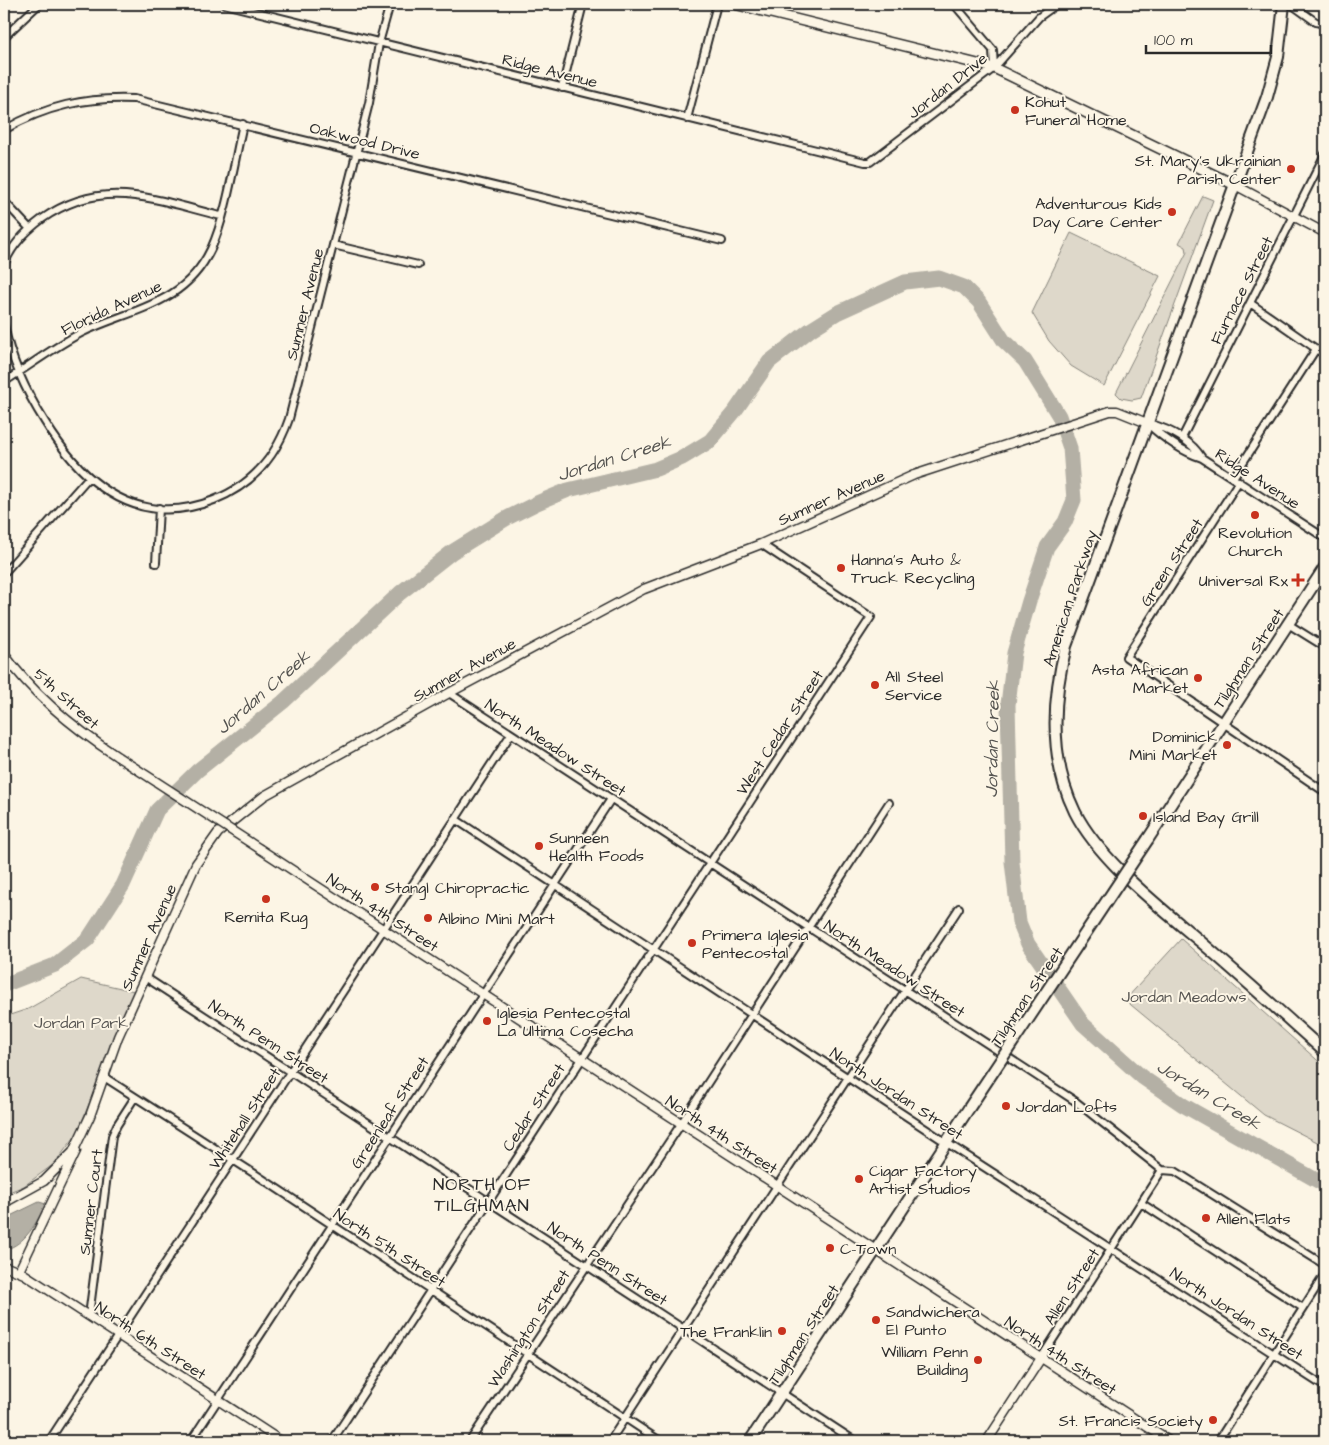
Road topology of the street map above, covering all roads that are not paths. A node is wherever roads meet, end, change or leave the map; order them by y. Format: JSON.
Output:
{"nodes":[{"id":1,"x":39,"y":4,"type":"edge"},
{"id":2,"x":224,"y":4,"type":"edge"},
{"id":3,"x":390,"y":4,"type":"edge"},
{"id":4,"x":583,"y":4,"type":"edge"},
{"id":5,"x":717,"y":4,"type":"edge"},
{"id":6,"x":734,"y":4,"type":"edge"},
{"id":7,"x":954,"y":4,"type":"edge"},
{"id":8,"x":1057,"y":4,"type":"edge"},
{"id":9,"x":1284,"y":4,"type":"edge"},
{"id":10,"x":1291,"y":4,"type":"edge"},
{"id":11,"x":1325,"y":24,"type":"edge"},
{"id":12,"x":4,"y":37,"type":"edge"},
{"id":13,"x":379,"y":43,"type":"junction"},
{"id":14,"x":994,"y":68,"type":"junction"},
{"id":15,"x":562,"y":88,"type":"junction"},
{"id":16,"x":687,"y":119,"type":"junction"},
{"id":17,"x":243,"y":124,"type":"junction"},
{"id":18,"x":4,"y":130,"type":"edge"},
{"id":19,"x":357,"y":152,"type":"junction"},
{"id":20,"x":1325,"y":154,"type":"edge"},
{"id":21,"x":870,"y":162,"type":"joint"},
{"id":22,"x":1235,"y":185,"type":"junction"},
{"id":23,"x":4,"y":201,"type":"edge"},
{"id":24,"x":1294,"y":215,"type":"junction"},
{"id":25,"x":221,"y":216,"type":"junction"},
{"id":26,"x":30,"y":229,"type":"junction"},
{"id":27,"x":1325,"y":233,"type":"edge"},
{"id":28,"x":722,"y":241,"type":"dead end"},
{"id":29,"x":333,"y":244,"type":"junction"},
{"id":30,"x":418,"y":265,"type":"dead end"},
{"id":31,"x":4,"y":266,"type":"edge"},
{"id":32,"x":1250,"y":303,"type":"junction"},
{"id":33,"x":4,"y":325,"type":"edge"},
{"id":34,"x":1316,"y":349,"type":"junction"},
{"id":35,"x":1325,"y":355,"type":"edge"},
{"id":36,"x":18,"y":372,"type":"junction"},
{"id":37,"x":4,"y":382,"type":"edge"},
{"id":38,"x":1147,"y":423,"type":"junction"},
{"id":39,"x":1182,"y":438,"type":"junction"},
{"id":40,"x":1202,"y":458,"type":"junction"},
{"id":41,"x":88,"y":478,"type":"junction"},
{"id":42,"x":1236,"y":480,"type":"junction"},
{"id":43,"x":159,"y":508,"type":"junction"},
{"id":44,"x":1325,"y":538,"type":"edge"},
{"id":45,"x":761,"y":544,"type":"junction"},
{"id":46,"x":156,"y":563,"type":"dead end"},
{"id":47,"x":1325,"y":567,"type":"edge"},
{"id":48,"x":4,"y":574,"type":"edge"},
{"id":49,"x":1288,"y":624,"type":"junction"},
{"id":50,"x":1325,"y":647,"type":"edge"},
{"id":51,"x":4,"y":654,"type":"edge"},
{"id":52,"x":448,"y":693,"type":"junction"},
{"id":53,"x":1224,"y":722,"type":"junction"},
{"id":54,"x":511,"y":734,"type":"junction"},
{"id":55,"x":1325,"y":792,"type":"edge"},
{"id":56,"x":611,"y":799,"type":"junction"},
{"id":57,"x":889,"y":803,"type":"dead end"},
{"id":58,"x":455,"y":819,"type":"junction"},
{"id":59,"x":260,"y":849,"type":"joint"},
{"id":60,"x":710,"y":863,"type":"junction"},
{"id":61,"x":555,"y":884,"type":"junction"},
{"id":62,"x":959,"y":908,"type":"dead end"},
{"id":63,"x":808,"y":928,"type":"junction"},
{"id":64,"x":384,"y":929,"type":"junction"},
{"id":65,"x":654,"y":950,"type":"junction"},
{"id":66,"x":145,"y":977,"type":"junction"},
{"id":67,"x":906,"y":991,"type":"junction"},
{"id":68,"x":483,"y":994,"type":"junction"},
{"id":69,"x":752,"y":1014,"type":"junction"},
{"id":70,"x":1325,"y":1052,"type":"edge"},
{"id":71,"x":582,"y":1058,"type":"junction"},
{"id":72,"x":291,"y":1072,"type":"junction"},
{"id":73,"x":104,"y":1077,"type":"junction"},
{"id":74,"x":849,"y":1078,"type":"junction"},
{"id":75,"x":135,"y":1097,"type":"junction"},
{"id":76,"x":681,"y":1124,"type":"junction"},
{"id":77,"x":389,"y":1136,"type":"junction"},
{"id":78,"x":80,"y":1140,"type":"junction"},
{"id":79,"x":947,"y":1142,"type":"junction"},
{"id":80,"x":234,"y":1160,"type":"junction"},
{"id":81,"x":1162,"y":1170,"type":"junction"},
{"id":82,"x":778,"y":1187,"type":"junction"},
{"id":83,"x":488,"y":1201,"type":"junction"},
{"id":84,"x":4,"y":1203,"type":"edge"},
{"id":85,"x":1141,"y":1203,"type":"junction"},
{"id":86,"x":332,"y":1225,"type":"junction"},
{"id":87,"x":1112,"y":1248,"type":"junction"},
{"id":88,"x":876,"y":1250,"type":"junction"},
{"id":89,"x":586,"y":1265,"type":"junction"},
{"id":90,"x":1325,"y":1265,"type":"edge"},
{"id":91,"x":4,"y":1266,"type":"edge"},
{"id":92,"x":18,"y":1271,"type":"junction"},
{"id":93,"x":1325,"y":1274,"type":"edge"},
{"id":94,"x":431,"y":1290,"type":"junction"},
{"id":95,"x":1303,"y":1308,"type":"junction"},
{"id":96,"x":89,"y":1316,"type":"junction"},
{"id":97,"x":684,"y":1330,"type":"junction"},
{"id":98,"x":119,"y":1336,"type":"junction"},
{"id":99,"x":528,"y":1353,"type":"junction"},
{"id":100,"x":1275,"y":1353,"type":"junction"},
{"id":101,"x":1041,"y":1358,"type":"junction"},
{"id":102,"x":1325,"y":1387,"type":"edge"},
{"id":103,"x":782,"y":1394,"type":"junction"},
{"id":104,"x":218,"y":1400,"type":"junction"},
{"id":105,"x":625,"y":1418,"type":"junction"},
{"id":106,"x":49,"y":1441,"type":"edge"},
{"id":107,"x":191,"y":1441,"type":"edge"},
{"id":108,"x":280,"y":1441,"type":"edge"},
{"id":109,"x":332,"y":1441,"type":"edge"},
{"id":110,"x":470,"y":1441,"type":"edge"},
{"id":111,"x":610,"y":1441,"type":"edge"},
{"id":112,"x":660,"y":1441,"type":"edge"},
{"id":113,"x":750,"y":1441,"type":"edge"},
{"id":114,"x":854,"y":1441,"type":"edge"},
{"id":115,"x":987,"y":1441,"type":"edge"},
{"id":116,"x":1169,"y":1441,"type":"edge"},
{"id":117,"x":1218,"y":1441,"type":"edge"}],
"edges":[{"from":1,"to":12,"type":"street"},
{"from":2,"to":13,"type":"street","name":"Ridge Avenue"},
{"from":3,"to":13,"type":"street","name":"Sumner Avenue"},
{"from":4,"to":15,"type":"street"},
{"from":5,"to":16,"type":"street"},
{"from":6,"to":14,"type":"main road"},
{"from":7,"to":14,"type":"street"},
{"from":8,"to":14,"type":"street","name":"Jordan Drive"},
{"from":9,"to":22,"type":"main road","name":"American Parkway"},
{"from":10,"to":11,"type":"street"},
{"from":13,"to":15,"type":"street","name":"Ridge Avenue"},
{"from":13,"to":19,"type":"street","name":"Sumner Avenue"},
{"from":14,"to":21,"type":"street","name":"Jordan Drive"},
{"from":14,"to":22,"type":"main road"},
{"from":15,"to":16,"type":"street","name":"Ridge Avenue"},
{"from":16,"to":21,"type":"street","name":"Ridge Avenue"},
{"from":17,"to":18,"type":"street","name":"Oakwood Drive"},
{"from":17,"to":19,"type":"street","name":"Oakwood Drive"},
{"from":17,"to":25,"type":"street","name":"Florida Avenue"},
{"from":19,"to":28,"type":"street","name":"Oakwood Drive"},
{"from":19,"to":29,"type":"street","name":"Sumner Avenue"},
{"from":20,"to":24,"type":"street","name":"Furnace Street"},
{"from":22,"to":24,"type":"street"},
{"from":22,"to":38,"type":"main road","name":"American Parkway"},
{"from":23,"to":26,"type":"street"},
{"from":24,"to":27,"type":"street"},
{"from":24,"to":32,"type":"street","name":"Furnace Street"},
{"from":25,"to":26,"type":"street"},
{"from":25,"to":36,"type":"street","name":"Florida Avenue"},
{"from":26,"to":31,"type":"street"},
{"from":29,"to":30,"type":"street"},
{"from":29,"to":43,"type":"street","name":"Sumner Avenue"},
{"from":32,"to":34,"type":"street"},
{"from":32,"to":39,"type":"street","name":"Furnace Street"},
{"from":33,"to":36,"type":"street","name":"Sumner Avenue"},
{"from":34,"to":35,"type":"street"},
{"from":34,"to":42,"type":"street","name":"Green Street"},
{"from":36,"to":37,"type":"street","name":"Florida Avenue"},
{"from":36,"to":41,"type":"street","name":"Sumner Avenue"},
{"from":38,"to":39,"type":"street","name":"Ridge Avenue"},
{"from":38,"to":40,"type":"street","name":"Ridge Avenue"},
{"from":38,"to":45,"type":"street","name":"Sumner Avenue"},
{"from":38,"to":70,"type":"main road","name":"American Parkway"},
{"from":39,"to":40,"type":"street","name":"Ridge Avenue"},
{"from":40,"to":42,"type":"street","name":"Ridge Avenue"},
{"from":41,"to":43,"type":"street","name":"Sumner Avenue"},
{"from":41,"to":48,"type":"street"},
{"from":42,"to":44,"type":"street","name":"Ridge Avenue"},
{"from":42,"to":53,"type":"street","name":"Green Street"},
{"from":43,"to":46,"type":"street"},
{"from":45,"to":52,"type":"street","name":"Sumner Avenue"},
{"from":45,"to":60,"type":"street","name":"West Cedar Street"},
{"from":47,"to":49,"type":"main road","name":"Tilghman Street"},
{"from":49,"to":50,"type":"street"},
{"from":49,"to":53,"type":"main road","name":"Tilghman Street"},
{"from":51,"to":59,"type":"street","name":"5th Street","bridge":true},
{"from":52,"to":54,"type":"street","name":"North Meadow Street"},
{"from":52,"to":66,"type":"street","name":"Sumner Avenue"},
{"from":53,"to":55,"type":"street"},
{"from":53,"to":79,"type":"main road","name":"Tilghman Street","bridge":true},
{"from":54,"to":56,"type":"street","name":"North Meadow Street"},
{"from":54,"to":58,"type":"street","name":"Whitehall Street"},
{"from":56,"to":60,"type":"street","name":"North Meadow Street"},
{"from":56,"to":61,"type":"street","name":"Greenleaf Street"},
{"from":57,"to":63,"type":"street","name":"Washington Street"},
{"from":58,"to":61,"type":"street","name":"North Jordan Street"},
{"from":58,"to":64,"type":"street","name":"Whitehall Street"},
{"from":59,"to":64,"type":"street","name":"North 4th Street"},
{"from":60,"to":63,"type":"street","name":"North Meadow Street"},
{"from":60,"to":65,"type":"street","name":"Cedar Street"},
{"from":61,"to":65,"type":"street","name":"North Jordan Street"},
{"from":61,"to":68,"type":"street","name":"Greenleaf Street"},
{"from":62,"to":67,"type":"street"},
{"from":63,"to":67,"type":"street","name":"North Meadow Street"},
{"from":63,"to":69,"type":"street","name":"Washington Street"},
{"from":64,"to":68,"type":"street","name":"North 4th Street"},
{"from":64,"to":72,"type":"street","name":"Whitehall Street"},
{"from":65,"to":69,"type":"street","name":"North Jordan Street"},
{"from":65,"to":71,"type":"street","name":"Cedar Street"},
{"from":66,"to":72,"type":"street","name":"North Penn Street"},
{"from":66,"to":73,"type":"street","name":"Sumner Avenue"},
{"from":67,"to":74,"type":"street"},
{"from":67,"to":81,"type":"street","name":"North Meadow Street"},
{"from":68,"to":71,"type":"street","name":"North 4th Street"},
{"from":68,"to":77,"type":"street","name":"Greenleaf Street"},
{"from":69,"to":74,"type":"street","name":"North Jordan Street"},
{"from":69,"to":76,"type":"street","name":"Washington Street"},
{"from":71,"to":76,"type":"street","name":"North 4th Street"},
{"from":71,"to":83,"type":"street","name":"Cedar Street"},
{"from":72,"to":77,"type":"street","name":"North Penn Street"},
{"from":72,"to":80,"type":"street","name":"Whitehall Street"},
{"from":73,"to":75,"type":"street","name":"North 5th Street"},
{"from":73,"to":78,"type":"street","name":"Sumner Avenue"},
{"from":74,"to":79,"type":"street","name":"North Jordan Street"},
{"from":74,"to":82,"type":"street"},
{"from":75,"to":80,"type":"street","name":"North 5th Street"},
{"from":75,"to":96,"type":"street","name":"Sumner Court"},
{"from":76,"to":82,"type":"street","name":"North 4th Street"},
{"from":76,"to":89,"type":"street","name":"Washington Street"},
{"from":77,"to":83,"type":"street","name":"North Penn Street"},
{"from":77,"to":86,"type":"street","name":"Greenleaf Street"},
{"from":78,"to":84,"type":"street","name":"Sumner Avenue"},
{"from":78,"to":92,"type":"street"},
{"from":79,"to":87,"type":"street","name":"North Jordan Street"},
{"from":79,"to":88,"type":"main road","name":"Tilghman Street"},
{"from":80,"to":86,"type":"street","name":"North 5th Street"},
{"from":80,"to":98,"type":"street","name":"Whitehall Street"},
{"from":81,"to":85,"type":"street","name":"Allen Street"},
{"from":81,"to":90,"type":"street","name":"North Meadow Street"},
{"from":82,"to":88,"type":"street","name":"North 4th Street"},
{"from":82,"to":97,"type":"street"},
{"from":83,"to":89,"type":"street","name":"North Penn Street"},
{"from":83,"to":94,"type":"street","name":"Cedar Street"},
{"from":85,"to":87,"type":"street","name":"Allen Street"},
{"from":85,"to":95,"type":"street"},
{"from":86,"to":94,"type":"street","name":"North 5th Street"},
{"from":86,"to":104,"type":"street","name":"Greenleaf Street"},
{"from":87,"to":100,"type":"street","name":"North Jordan Street"},
{"from":87,"to":101,"type":"street","name":"Allen Street"},
{"from":88,"to":101,"type":"street","name":"North 4th Street"},
{"from":88,"to":103,"type":"main road","name":"Tilghman Street"},
{"from":89,"to":97,"type":"street","name":"North Penn Street"},
{"from":89,"to":99,"type":"street","name":"Washington Street"},
{"from":91,"to":92,"type":"street","name":"North 6th Street"},
{"from":92,"to":96,"type":"street","name":"North 6th Street"},
{"from":93,"to":95,"type":"street"},
{"from":94,"to":99,"type":"street","name":"North 5th Street"},
{"from":94,"to":109,"type":"street","name":"Cedar Street"},
{"from":95,"to":100,"type":"street"},
{"from":96,"to":98,"type":"street","name":"North 6th Street"},
{"from":97,"to":103,"type":"street","name":"North Penn Street"},
{"from":97,"to":105,"type":"street"},
{"from":98,"to":104,"type":"street","name":"North 6th Street"},
{"from":98,"to":106,"type":"street","name":"Whitehall Street"},
{"from":99,"to":105,"type":"street","name":"North 5th Street"},
{"from":99,"to":110,"type":"street","name":"Washington Street"},
{"from":100,"to":102,"type":"street","name":"North Jordan Street"},
{"from":100,"to":117,"type":"street"},
{"from":101,"to":115,"type":"street","name":"Allen Street"},
{"from":101,"to":116,"type":"street","name":"North 4th Street"},
{"from":103,"to":113,"type":"main road","name":"Tilghman Street"},
{"from":103,"to":114,"type":"street","name":"North Penn Street"},
{"from":104,"to":107,"type":"street","name":"Greenleaf Street"},
{"from":104,"to":108,"type":"street","name":"North 6th Street"},
{"from":105,"to":111,"type":"street"},
{"from":105,"to":112,"type":"street","name":"North 5th Street"}]}
